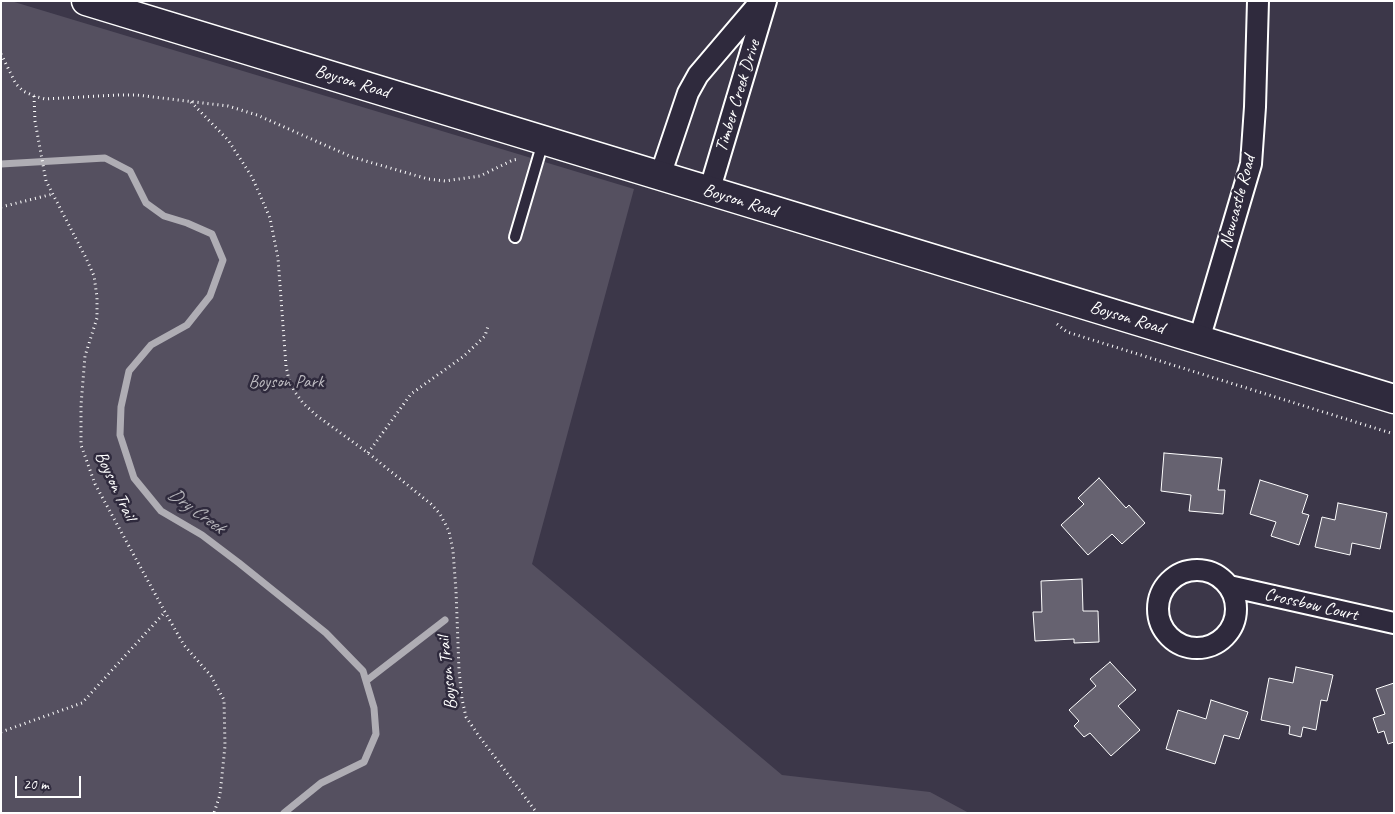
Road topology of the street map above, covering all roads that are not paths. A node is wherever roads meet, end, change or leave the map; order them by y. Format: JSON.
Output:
{"nodes":[{"id":1,"x":86,"y":1,"type":"edge"},
{"id":2,"x":761,"y":1,"type":"edge"},
{"id":3,"x":766,"y":1,"type":"edge"},
{"id":4,"x":1258,"y":1,"type":"edge"},
{"id":5,"x":541,"y":151,"type":"junction"},
{"id":6,"x":660,"y":176,"type":"junction"},
{"id":7,"x":710,"y":192,"type":"junction"},
{"id":8,"x":514,"y":237,"type":"dead end"},
{"id":9,"x":1199,"y":340,"type":"junction"},
{"id":10,"x":1394,"y":399,"type":"edge"},
{"id":11,"x":1229,"y":586,"type":"dead end"},
{"id":12,"x":1394,"y":623,"type":"edge"}],
"edges":[{"from":1,"to":5,"type":"street","name":"Boyson Road"},
{"from":2,"to":6,"type":"street","name":"Timber Creek Drive"},
{"from":3,"to":7,"type":"street","name":"Timber Creek Drive"},
{"from":4,"to":9,"type":"street","name":"Newcastle Road"},
{"from":5,"to":6,"type":"street","name":"Boyson Road"},
{"from":5,"to":8,"type":"lane"},
{"from":6,"to":7,"type":"street","name":"Boyson Road"},
{"from":7,"to":9,"type":"street","name":"Boyson Road"},
{"from":9,"to":10,"type":"street","name":"Boyson Road"},
{"from":11,"to":12,"type":"street","name":"Crossbow Court"}]}
